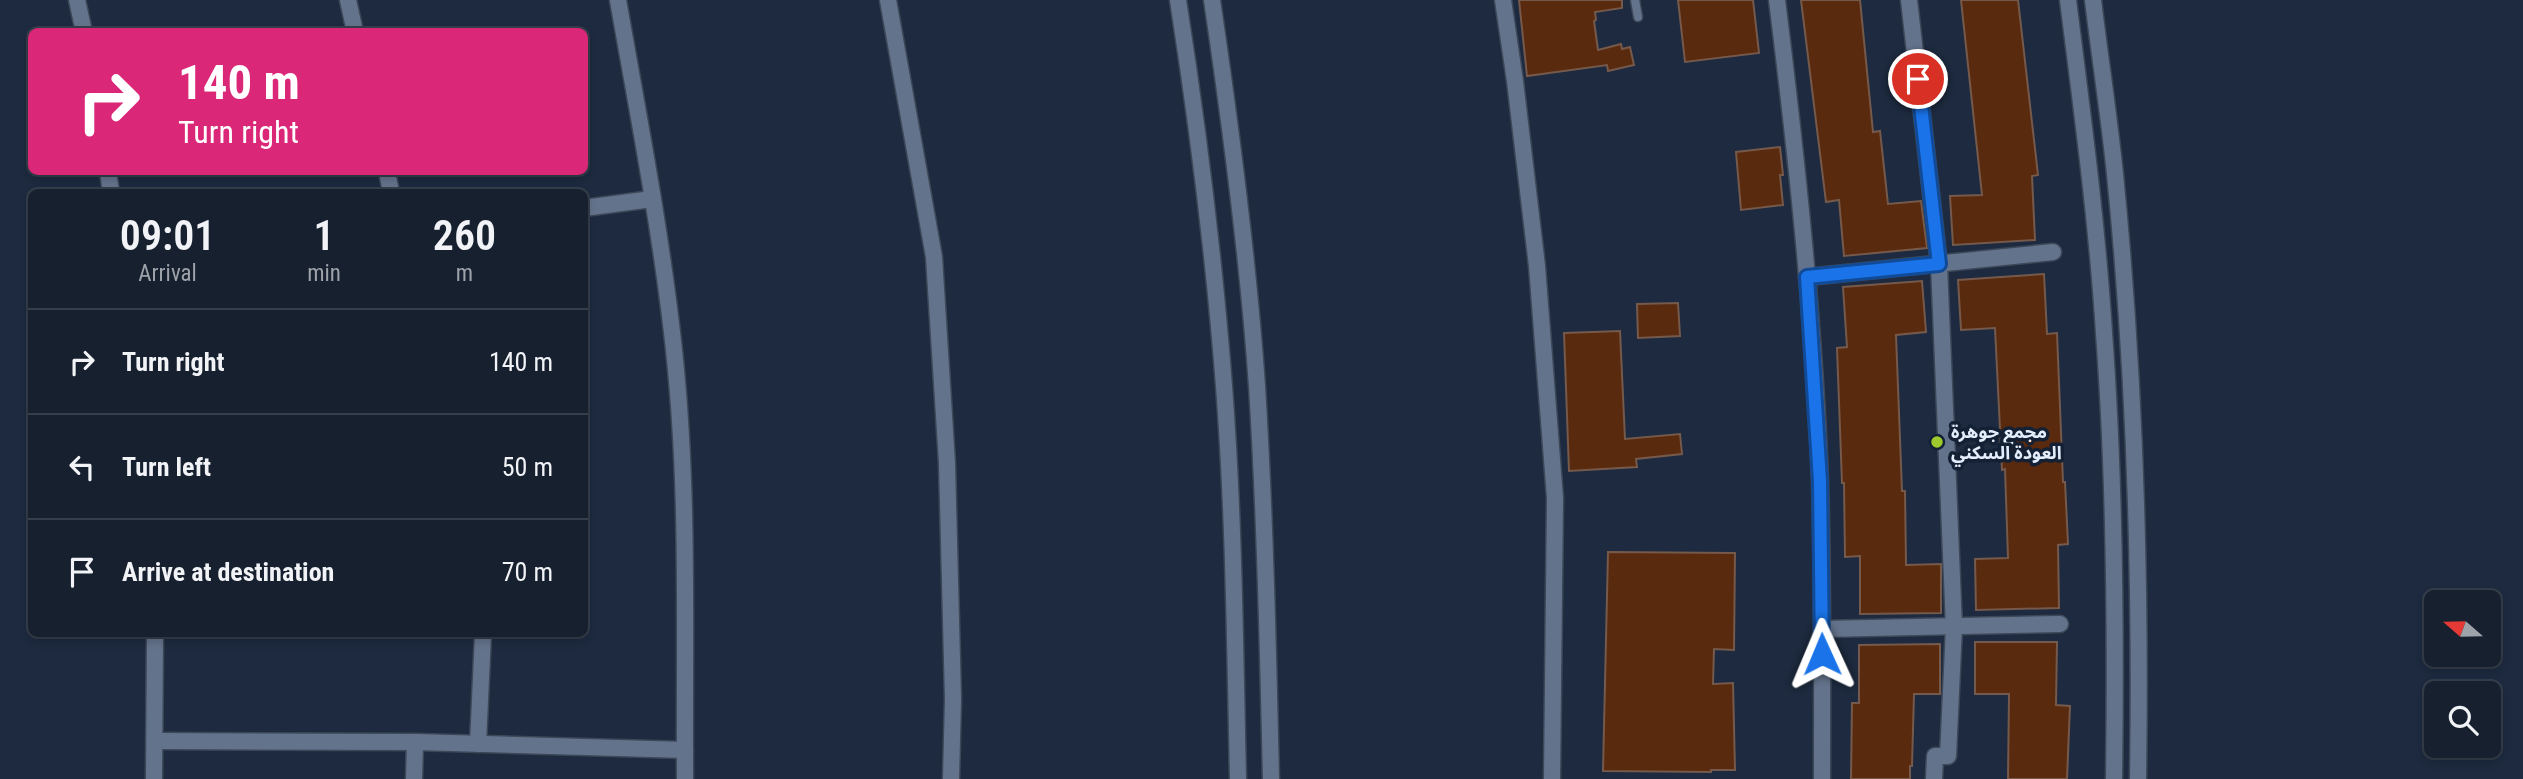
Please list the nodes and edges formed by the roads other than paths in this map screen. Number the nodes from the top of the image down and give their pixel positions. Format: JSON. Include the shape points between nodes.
{"nodes":[{"id":1,"x":76,"y":0,"type":"edge"},
{"id":2,"x":348,"y":0,"type":"edge"},
{"id":3,"x":618,"y":0,"type":"edge"},
{"id":4,"x":888,"y":0,"type":"edge"},
{"id":5,"x":1178,"y":0,"type":"edge"},
{"id":6,"x":1212,"y":0,"type":"edge"},
{"id":7,"x":1503,"y":0,"type":"edge"},
{"id":8,"x":1635,"y":0,"type":"edge"},
{"id":9,"x":1777,"y":0,"type":"edge"},
{"id":10,"x":1909,"y":0,"type":"edge"},
{"id":11,"x":2068,"y":0,"type":"edge"},
{"id":12,"x":2093,"y":0,"type":"edge"},
{"id":13,"x":1638,"y":18,"type":"dead end"},
{"id":14,"x":82,"y":28,"type":"edge"},
{"id":15,"x":354,"y":28,"type":"edge"},
{"id":16,"x":652,"y":200,"type":"junction"},
{"id":17,"x":588,"y":208,"type":"edge"},
{"id":18,"x":2053,"y":252,"type":"dead end"},
{"id":19,"x":1939,"y":264,"type":"junction"},
{"id":20,"x":1807,"y":277,"type":"junction"},
{"id":21,"x":2060,"y":624,"type":"dead end"},
{"id":22,"x":1954,"y":627,"type":"junction"},
{"id":23,"x":1822,"y":629,"type":"junction"},
{"id":24,"x":155,"y":637,"type":"edge"},
{"id":25,"x":483,"y":637,"type":"edge"},
{"id":26,"x":155,"y":741,"type":"junction"},
{"id":27,"x":415,"y":743,"type":"junction"},
{"id":28,"x":478,"y":744,"type":"junction"},
{"id":29,"x":685,"y":750,"type":"junction"},
{"id":30,"x":154,"y":779,"type":"edge"},
{"id":31,"x":414,"y":779,"type":"edge"},
{"id":32,"x":685,"y":779,"type":"edge"},
{"id":33,"x":951,"y":779,"type":"edge"},
{"id":34,"x":1238,"y":779,"type":"edge"},
{"id":35,"x":1271,"y":779,"type":"edge"},
{"id":36,"x":1552,"y":779,"type":"edge"},
{"id":37,"x":1822,"y":779,"type":"edge"},
{"id":38,"x":1934,"y":779,"type":"edge"},
{"id":39,"x":2114,"y":779,"type":"edge"},
{"id":40,"x":2138,"y":779,"type":"edge"}],
"edges":[{"from":1,"to":14,"type":"street"},
{"from":2,"to":15,"type":"street"},
{"from":3,"to":16,"type":"street"},
{"from":4,"to":33,"type":"street","via":[[934,257],[947,477]]},
{"from":5,"to":34,"type":"street","via":[[1200,139],[1224,387]]},
{"from":6,"to":35,"type":"street","via":[[1233,135],[1257,384]]},
{"from":7,"to":36,"type":"street","via":[[1537,266],[1555,498]]},
{"from":8,"to":13,"type":"lane"},
{"from":9,"to":20,"type":"street"},
{"from":10,"to":19,"type":"street"},
{"from":11,"to":39,"type":"street","via":[[2104,333],[2113,521]]},
{"from":12,"to":40,"type":"street","via":[[2128,325],[2138,512]]},
{"from":16,"to":17,"type":"street"},
{"from":16,"to":29,"type":"street","via":[[671,325],[682,460],[687,589]]},
{"from":18,"to":19,"type":"street"},
{"from":19,"to":20,"type":"street"},
{"from":19,"to":22,"type":"street"},
{"from":20,"to":23,"type":"street","via":[[1820,481]]},
{"from":21,"to":22,"type":"street"},
{"from":22,"to":23,"type":"street"},
{"from":22,"to":38,"type":"street","via":[[1948,756],[1935,756]]},
{"from":23,"to":37,"type":"street"},
{"from":24,"to":26,"type":"street"},
{"from":25,"to":28,"type":"street"},
{"from":26,"to":27,"type":"street"},
{"from":26,"to":30,"type":"street"},
{"from":27,"to":28,"type":"street"},
{"from":27,"to":31,"type":"street"},
{"from":28,"to":29,"type":"street"},
{"from":29,"to":32,"type":"street"}]}
